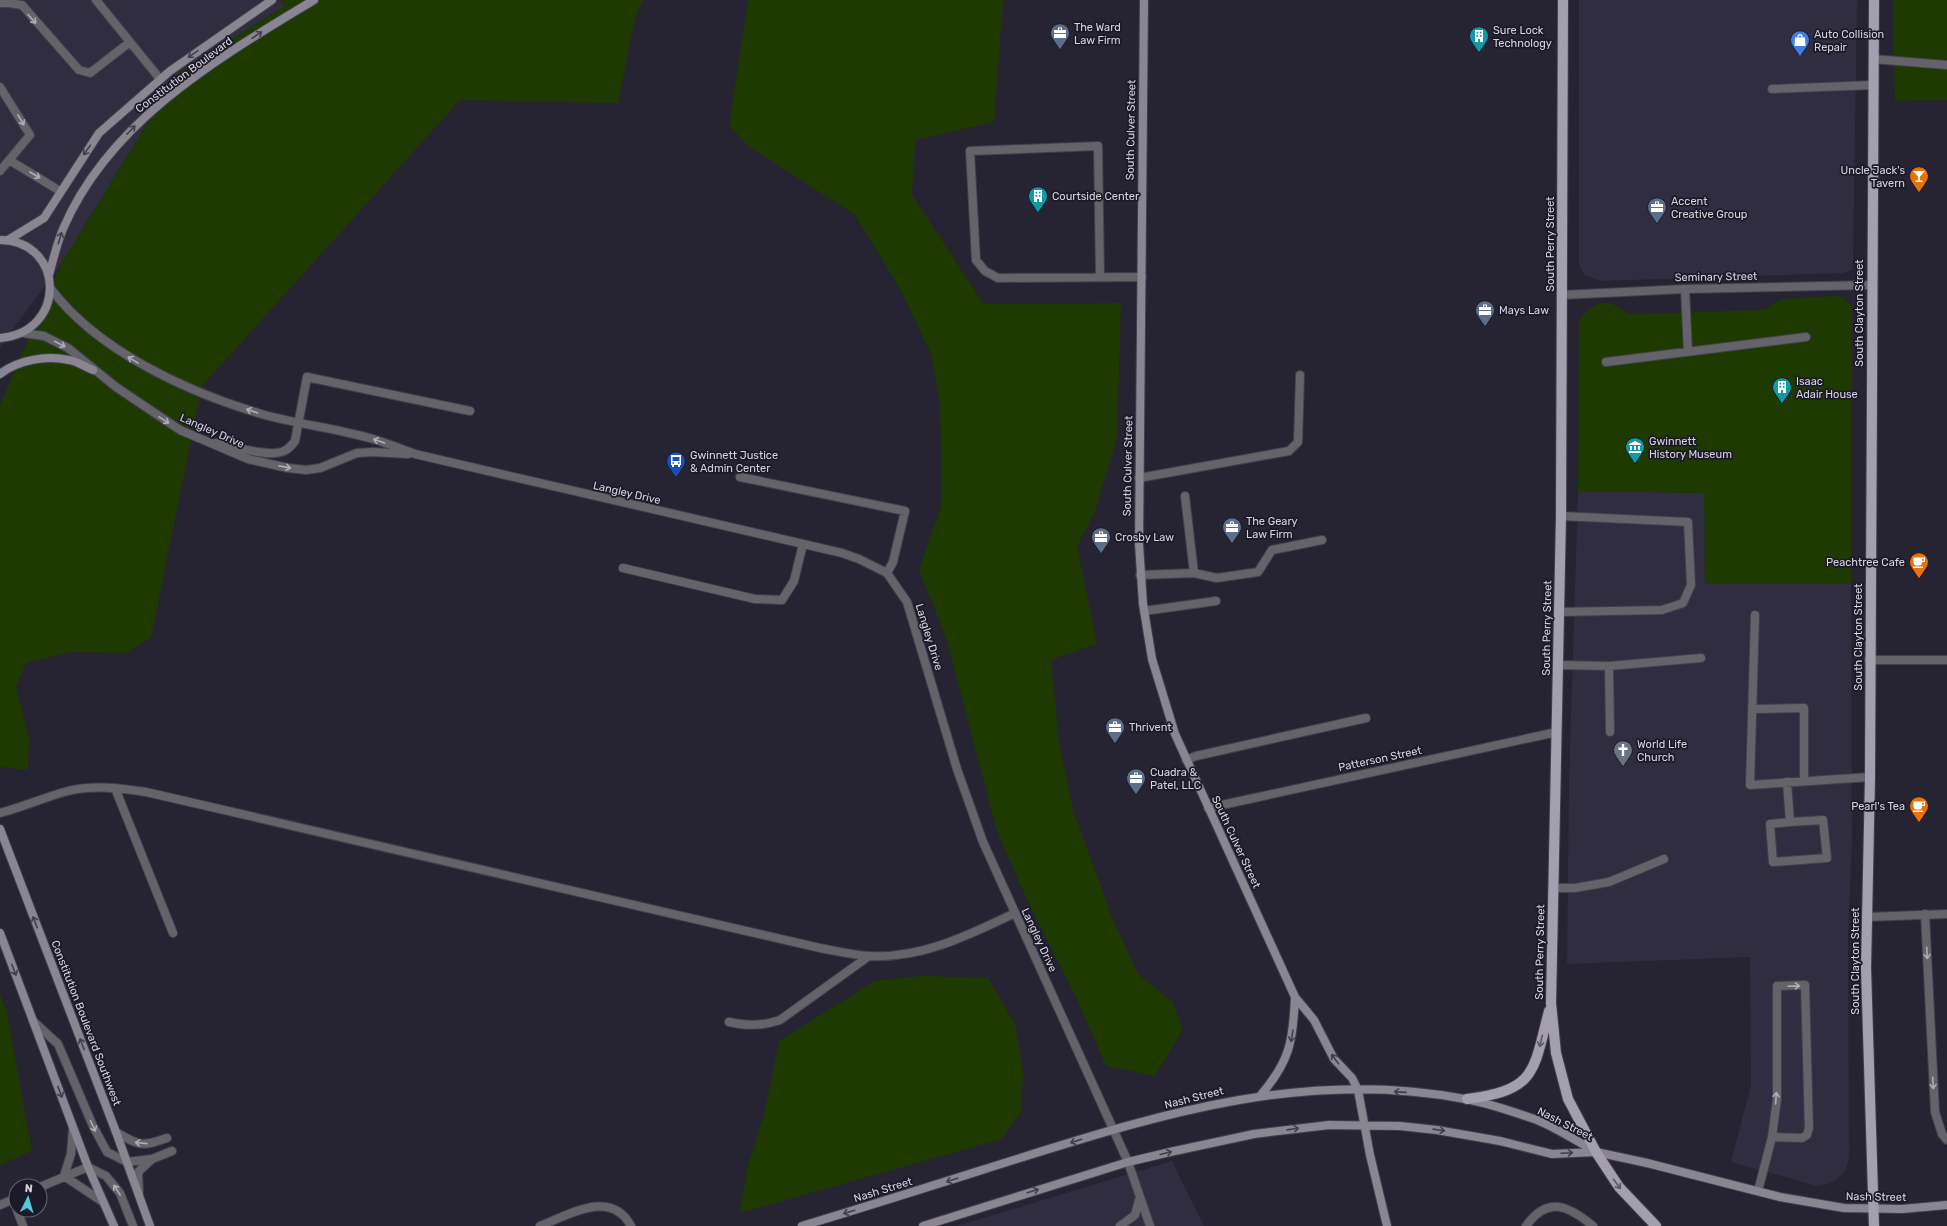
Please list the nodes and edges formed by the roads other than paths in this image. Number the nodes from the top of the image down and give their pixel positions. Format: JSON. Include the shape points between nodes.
{"nodes":[{"id":1,"x":96,"y":0,"type":"edge"},
{"id":2,"x":272,"y":0,"type":"edge"},
{"id":3,"x":314,"y":0,"type":"edge"},
{"id":4,"x":1144,"y":0,"type":"edge"},
{"id":5,"x":1563,"y":0,"type":"edge"},
{"id":6,"x":1874,"y":0,"type":"edge"},
{"id":7,"x":0,"y":3,"type":"edge"},
{"id":8,"x":24,"y":3,"type":"edge"},
{"id":9,"x":130,"y":42,"type":"junction"},
{"id":10,"x":1873,"y":59,"type":"junction"},
{"id":11,"x":1947,"y":65,"type":"edge"},
{"id":12,"x":160,"y":79,"type":"junction"},
{"id":13,"x":1873,"y":85,"type":"junction"},
{"id":14,"x":0,"y":87,"type":"edge"},
{"id":15,"x":1772,"y":89,"type":"dead end"},
{"id":16,"x":9,"y":160,"type":"junction"},
{"id":17,"x":0,"y":171,"type":"edge"},
{"id":18,"x":60,"y":191,"type":"junction"},
{"id":19,"x":4,"y":240,"type":"edge"},
{"id":20,"x":49,"y":275,"type":"junction"},
{"id":21,"x":1100,"y":277,"type":"junction"},
{"id":22,"x":1142,"y":277,"type":"junction"},
{"id":23,"x":1871,"y":285,"type":"junction"},
{"id":24,"x":50,"y":289,"type":"junction"},
{"id":25,"x":1685,"y":289,"type":"junction"},
{"id":26,"x":1562,"y":295,"type":"junction"},
{"id":27,"x":23,"y":333,"type":"junction"},
{"id":28,"x":1806,"y":337,"type":"dead end"},
{"id":29,"x":0,"y":338,"type":"edge"},
{"id":30,"x":1688,"y":352,"type":"junction"},
{"id":31,"x":1606,"y":362,"type":"dead end"},
{"id":32,"x":92,"y":370,"type":"junction"},
{"id":33,"x":0,"y":374,"type":"edge"},
{"id":34,"x":1300,"y":375,"type":"dead end"},
{"id":35,"x":470,"y":411,"type":"dead end"},
{"id":36,"x":298,"y":422,"type":"junction"},
{"id":37,"x":206,"y":441,"type":"junction"},
{"id":38,"x":415,"y":454,"type":"junction"},
{"id":39,"x":740,"y":477,"type":"dead end"},
{"id":40,"x":1139,"y":478,"type":"junction"},
{"id":41,"x":1185,"y":496,"type":"dead end"},
{"id":42,"x":1561,"y":516,"type":"junction"},
{"id":43,"x":1322,"y":540,"type":"dead end"},
{"id":44,"x":803,"y":544,"type":"junction"},
{"id":45,"x":623,"y":568,"type":"dead end"},
{"id":46,"x":888,"y":573,"type":"junction"},
{"id":47,"x":1194,"y":573,"type":"junction"},
{"id":48,"x":1140,"y":574,"type":"junction"},
{"id":49,"x":1216,"y":601,"type":"dead end"},
{"id":50,"x":1144,"y":611,"type":"junction"},
{"id":51,"x":1560,"y":612,"type":"junction"},
{"id":52,"x":1755,"y":615,"type":"dead end"},
{"id":53,"x":1701,"y":658,"type":"dead end"},
{"id":54,"x":1869,"y":660,"type":"junction"},
{"id":55,"x":1947,"y":660,"type":"edge"},
{"id":56,"x":1559,"y":665,"type":"junction"},
{"id":57,"x":1609,"y":666,"type":"junction"},
{"id":58,"x":1753,"y":710,"type":"junction"},
{"id":59,"x":1366,"y":718,"type":"dead end"},
{"id":60,"x":1557,"y":732,"type":"junction"},
{"id":61,"x":1610,"y":732,"type":"dead end"},
{"id":62,"x":1186,"y":760,"type":"junction"},
{"id":63,"x":1870,"y":777,"type":"junction"},
{"id":64,"x":1804,"y":781,"type":"junction"},
{"id":65,"x":1787,"y":782,"type":"junction"},
{"id":66,"x":115,"y":788,"type":"junction"},
{"id":67,"x":1208,"y":808,"type":"junction"},
{"id":68,"x":0,"y":813,"type":"edge"},
{"id":69,"x":1790,"y":822,"type":"junction"},
{"id":70,"x":0,"y":829,"type":"edge"},
{"id":71,"x":1664,"y":859,"type":"dead end"},
{"id":72,"x":1554,"y":888,"type":"junction"},
{"id":73,"x":1015,"y":913,"type":"junction"},
{"id":74,"x":1925,"y":914,"type":"junction"},
{"id":75,"x":1947,"y":914,"type":"edge"},
{"id":76,"x":1866,"y":917,"type":"junction"},
{"id":77,"x":173,"y":933,"type":"dead end"},
{"id":78,"x":0,"y":934,"type":"edge"},
{"id":79,"x":869,"y":956,"type":"junction"},
{"id":80,"x":1294,"y":997,"type":"junction"},
{"id":81,"x":1551,"y":1003,"type":"junction"},
{"id":82,"x":33,"y":1021,"type":"junction"},
{"id":83,"x":729,"y":1022,"type":"dead end"},
{"id":84,"x":1358,"y":1090,"type":"junction"},
{"id":85,"x":1260,"y":1096,"type":"junction"},
{"id":86,"x":1467,"y":1099,"type":"junction"},
{"id":87,"x":1364,"y":1125,"type":"junction"},
{"id":88,"x":73,"y":1128,"type":"junction"},
{"id":89,"x":1113,"y":1129,"type":"junction"},
{"id":90,"x":116,"y":1132,"type":"junction"},
{"id":91,"x":1772,"y":1137,"type":"junction"},
{"id":92,"x":167,"y":1138,"type":"dead end"},
{"id":93,"x":1947,"y":1140,"type":"edge"},
{"id":94,"x":172,"y":1151,"type":"dead end"},
{"id":95,"x":1596,"y":1152,"type":"junction"},
{"id":96,"x":152,"y":1159,"type":"junction"},
{"id":97,"x":127,"y":1162,"type":"junction"},
{"id":98,"x":1128,"y":1162,"type":"junction"},
{"id":99,"x":88,"y":1167,"type":"junction"},
{"id":100,"x":64,"y":1176,"type":"junction"},
{"id":101,"x":48,"y":1183,"type":"edge"},
{"id":102,"x":1758,"y":1191,"type":"junction"},
{"id":103,"x":139,"y":1195,"type":"junction"},
{"id":104,"x":1139,"y":1198,"type":"junction"},
{"id":105,"x":103,"y":1202,"type":"junction"},
{"id":106,"x":1947,"y":1205,"type":"edge"},
{"id":107,"x":1874,"y":1208,"type":"junction"},
{"id":108,"x":114,"y":1226,"type":"edge"},
{"id":109,"x":133,"y":1226,"type":"edge"},
{"id":110,"x":150,"y":1226,"type":"edge"},
{"id":111,"x":540,"y":1226,"type":"edge"},
{"id":112,"x":631,"y":1226,"type":"edge"},
{"id":113,"x":802,"y":1226,"type":"edge"},
{"id":114,"x":923,"y":1226,"type":"edge"},
{"id":115,"x":1120,"y":1226,"type":"edge"},
{"id":116,"x":1150,"y":1226,"type":"edge"},
{"id":117,"x":1387,"y":1226,"type":"edge"},
{"id":118,"x":1526,"y":1226,"type":"edge"},
{"id":119,"x":1593,"y":1226,"type":"edge"},
{"id":120,"x":1656,"y":1226,"type":"edge"},
{"id":121,"x":1874,"y":1226,"type":"edge"}],
"edges":[{"from":1,"to":9,"type":"street"},
{"from":2,"to":12,"type":"street","name":"Constitution Boulevard","one_way":true},
{"from":20,"to":3,"type":"street","name":"Constitution Boulevard","one_way":true,"via":[[63,230],[78,199],[117,144],[176,92],[271,26]]},
{"from":4,"to":22,"type":"street","name":"South Culver Street"},
{"from":5,"to":26,"type":"main road","name":"South Perry Street"},
{"from":6,"to":10,"type":"main road","name":"South Clayton Street"},
{"from":7,"to":8,"type":"street"},
{"from":8,"to":9,"type":"street","one_way":true,"via":[[79,70],[90,73]]},
{"from":9,"to":12,"type":"street"},
{"from":10,"to":11,"type":"street"},
{"from":10,"to":13,"type":"main road","name":"South Clayton Street"},
{"from":12,"to":18,"type":"street","name":"Constitution Boulevard","one_way":true,"via":[[99,133]]},
{"from":13,"to":15,"type":"street"},
{"from":13,"to":23,"type":"main road","name":"South Clayton Street"},
{"from":14,"to":16,"type":"street","one_way":true,"via":[[30,135]]},
{"from":16,"to":17,"type":"street"},
{"from":16,"to":18,"type":"street","one_way":true},
{"from":18,"to":19,"type":"street","name":"Constitution Boulevard","via":[[44,218]]},
{"from":19,"to":20,"type":"street","via":[[19,243],[33,252]]},
{"from":20,"to":24,"type":"street"},
{"from":21,"to":21,"type":"street","via":[[998,278],[985,271],[976,260],[970,151],[1098,146]]},
{"from":21,"to":22,"type":"street"},
{"from":22,"to":40,"type":"street","name":"South Culver Street"},
{"from":23,"to":25,"type":"street","name":"Seminary Street"},
{"from":23,"to":54,"type":"main road","name":"South Clayton Street"},
{"from":24,"to":27,"type":"street","via":[[49,303],[43,315],[34,326]]},
{"from":36,"to":24,"type":"street","name":"Langley Drive","one_way":true,"via":[[258,413],[155,372],[125,355],[76,317]]},
{"from":25,"to":26,"type":"street","name":"Seminary Street"},
{"from":25,"to":30,"type":"street"},
{"from":26,"to":42,"type":"main road","name":"South Perry Street"},
{"from":27,"to":29,"type":"street"},
{"from":27,"to":32,"type":"street","name":"Langley Drive","one_way":true,"via":[[44,336],[68,348]]},
{"from":28,"to":30,"type":"street"},
{"from":30,"to":31,"type":"street"},
{"from":32,"to":33,"type":"street","via":[[70,360],[41,358],[10,366]]},
{"from":32,"to":37,"type":"street","name":"Langley Drive","one_way":true,"via":[[180,430]]},
{"from":34,"to":40,"type":"street","via":[[1298,442],[1289,452]]},
{"from":35,"to":36,"type":"street","via":[[307,377]]},
{"from":36,"to":37,"type":"street","via":[[295,441],[291,447],[277,453]]},
{"from":38,"to":36,"type":"street","name":"Langley Drive","one_way":true,"via":[[373,439]]},
{"from":37,"to":38,"type":"street","name":"Langley Drive","one_way":true,"via":[[248,459],[306,470],[320,468],[357,453]]},
{"from":38,"to":44,"type":"street","name":"Langley Drive"},
{"from":39,"to":46,"type":"street","via":[[905,511]]},
{"from":40,"to":48,"type":"street","name":"South Culver Street"},
{"from":41,"to":47,"type":"street"},
{"from":42,"to":51,"type":"main road","name":"South Perry Street"},
{"from":42,"to":51,"type":"street","via":[[1688,522],[1691,585],[1683,603],[1662,610]]},
{"from":43,"to":47,"type":"street","via":[[1272,550],[1258,572],[1217,578]]},
{"from":44,"to":45,"type":"street","via":[[794,581],[782,600],[755,599]]},
{"from":44,"to":46,"type":"street","name":"Langley Drive","via":[[854,557]]},
{"from":46,"to":73,"type":"street","name":"Langley Drive","via":[[907,602],[967,798],[983,842]]},
{"from":47,"to":48,"type":"street"},
{"from":48,"to":50,"type":"street","name":"South Culver Street"},
{"from":49,"to":50,"type":"street"},
{"from":50,"to":62,"type":"street","name":"South Culver Street","via":[[1152,659],[1175,734]]},
{"from":51,"to":56,"type":"main road","name":"South Perry Street"},
{"from":52,"to":58,"type":"street"},
{"from":53,"to":57,"type":"street"},
{"from":54,"to":55,"type":"street"},
{"from":54,"to":63,"type":"main road","name":"South Clayton Street"},
{"from":56,"to":57,"type":"street"},
{"from":56,"to":60,"type":"main road","name":"South Perry Street"},
{"from":57,"to":61,"type":"street"},
{"from":58,"to":64,"type":"street","via":[[1804,708]]},
{"from":58,"to":65,"type":"street","via":[[1750,785]]},
{"from":59,"to":62,"type":"street"},
{"from":60,"to":67,"type":"street","name":"Patterson Street"},
{"from":60,"to":72,"type":"main road","name":"South Perry Street"},
{"from":62,"to":67,"type":"street","name":"South Culver Street"},
{"from":63,"to":64,"type":"street"},
{"from":63,"to":76,"type":"main road","name":"South Clayton Street"},
{"from":64,"to":65,"type":"street"},
{"from":65,"to":69,"type":"street"},
{"from":66,"to":68,"type":"street","via":[[70,791]]},
{"from":66,"to":77,"type":"street"},
{"from":66,"to":79,"type":"street","via":[[146,792],[820,948]]},
{"from":67,"to":80,"type":"street","name":"South Culver Street"},
{"from":69,"to":69,"type":"street","via":[[1770,824],[1774,862],[1827,858],[1823,820]]},
{"from":90,"to":70,"type":"street","name":"Constitution Boulevard Southwest","one_way":true},
{"from":71,"to":72,"type":"street","via":[[1609,882],[1575,888]]},
{"from":72,"to":81,"type":"main road","name":"South Perry Street"},
{"from":73,"to":79,"type":"street","via":[[938,946],[914,952]]},
{"from":73,"to":89,"type":"street","name":"Langley Drive"},
{"from":74,"to":75,"type":"street"},
{"from":74,"to":76,"type":"street"},
{"from":74,"to":93,"type":"street","one_way":true,"via":[[1935,1112],[1942,1134]]},
{"from":76,"to":107,"type":"main road","name":"South Clayton Street"},
{"from":78,"to":82,"type":"street","one_way":true},
{"from":79,"to":83,"type":"street","via":[[780,1020],[766,1025],[746,1026]]},
{"from":84,"to":80,"type":"street","one_way":true,"via":[[1352,1078],[1334,1059],[1314,1020]]},
{"from":80,"to":85,"type":"street","one_way":true,"via":[[1294,1030],[1291,1044],[1278,1073]]},
{"from":81,"to":86,"type":"main road","one_way":true,"via":[[1538,1054],[1521,1084],[1493,1096]]},
{"from":81,"to":95,"type":"main road","name":"South Perry Street","via":[[1556,1053],[1568,1099]]},
{"from":82,"to":88,"type":"street","one_way":true},
{"from":82,"to":97,"type":"street","one_way":true,"via":[[58,1044],[93,1126],[107,1152]]},
{"from":84,"to":85,"type":"street","name":"Nash Street","via":[[1323,1090]]},
{"from":86,"to":84,"type":"street","name":"Nash Street","one_way":true},
{"from":84,"to":87,"type":"street"},
{"from":85,"to":89,"type":"street","name":"Nash Street","via":[[1192,1109]]},
{"from":86,"to":95,"type":"street","name":"Nash Street","via":[[1538,1121]]},
{"from":87,"to":95,"type":"street","name":"Nash Street","one_way":true,"via":[[1437,1130],[1500,1141],[1552,1154]]},
{"from":98,"to":87,"type":"street","name":"Nash Street","one_way":true,"via":[[1254,1134],[1323,1126]]},
{"from":87,"to":117,"type":"street"},
{"from":88,"to":99,"type":"street"},
{"from":88,"to":100,"type":"street","via":[[71,1154]]},
{"from":89,"to":98,"type":"street","name":"Langley Drive"},
{"from":89,"to":113,"type":"street","name":"Nash Street","one_way":true},
{"from":92,"to":90,"type":"street","one_way":true,"via":[[148,1144],[136,1144]]},
{"from":90,"to":97,"type":"street","name":"Constitution Boulevard Southwest"},
{"from":91,"to":91,"type":"street","one_way":true,"via":[[1777,1099],[1777,986],[1805,985],[1809,1128],[1807,1135],[1802,1138]]},
{"from":91,"to":102,"type":"street"},
{"from":94,"to":96,"type":"street"},
{"from":95,"to":102,"type":"street","name":"Nash Street"},
{"from":95,"to":120,"type":"main road","name":"South Perry Street","one_way":true,"via":[[1619,1187]]},
{"from":96,"to":97,"type":"street"},
{"from":96,"to":103,"type":"street","via":[[138,1172]]},
{"from":97,"to":103,"type":"street","name":"Constitution Boulevard Southwest"},
{"from":98,"to":104,"type":"street","name":"Langley Drive"},
{"from":114,"to":98,"type":"street","name":"Nash Street","one_way":true},
{"from":99,"to":100,"type":"street"},
{"from":99,"to":105,"type":"street"},
{"from":109,"to":99,"type":"street","one_way":true,"via":[[120,1193],[106,1176]]},
{"from":100,"to":101,"type":"street"},
{"from":100,"to":105,"type":"street"},
{"from":102,"to":107,"type":"street","name":"Nash Street","via":[[1844,1208]]},
{"from":103,"to":110,"type":"street","name":"Constitution Boulevard Southwest"},
{"from":104,"to":115,"type":"street","via":[[1135,1215]]},
{"from":104,"to":116,"type":"street","name":"Langley Drive"},
{"from":105,"to":108,"type":"street"},
{"from":106,"to":107,"type":"street","name":"Nash Street","via":[[1902,1209]]},
{"from":107,"to":121,"type":"main road","name":"South Clayton Street"},
{"from":111,"to":112,"type":"street","via":[[603,1205],[623,1214]]},
{"from":118,"to":119,"type":"street","via":[[1542,1210],[1553,1206],[1577,1213]]}]}
